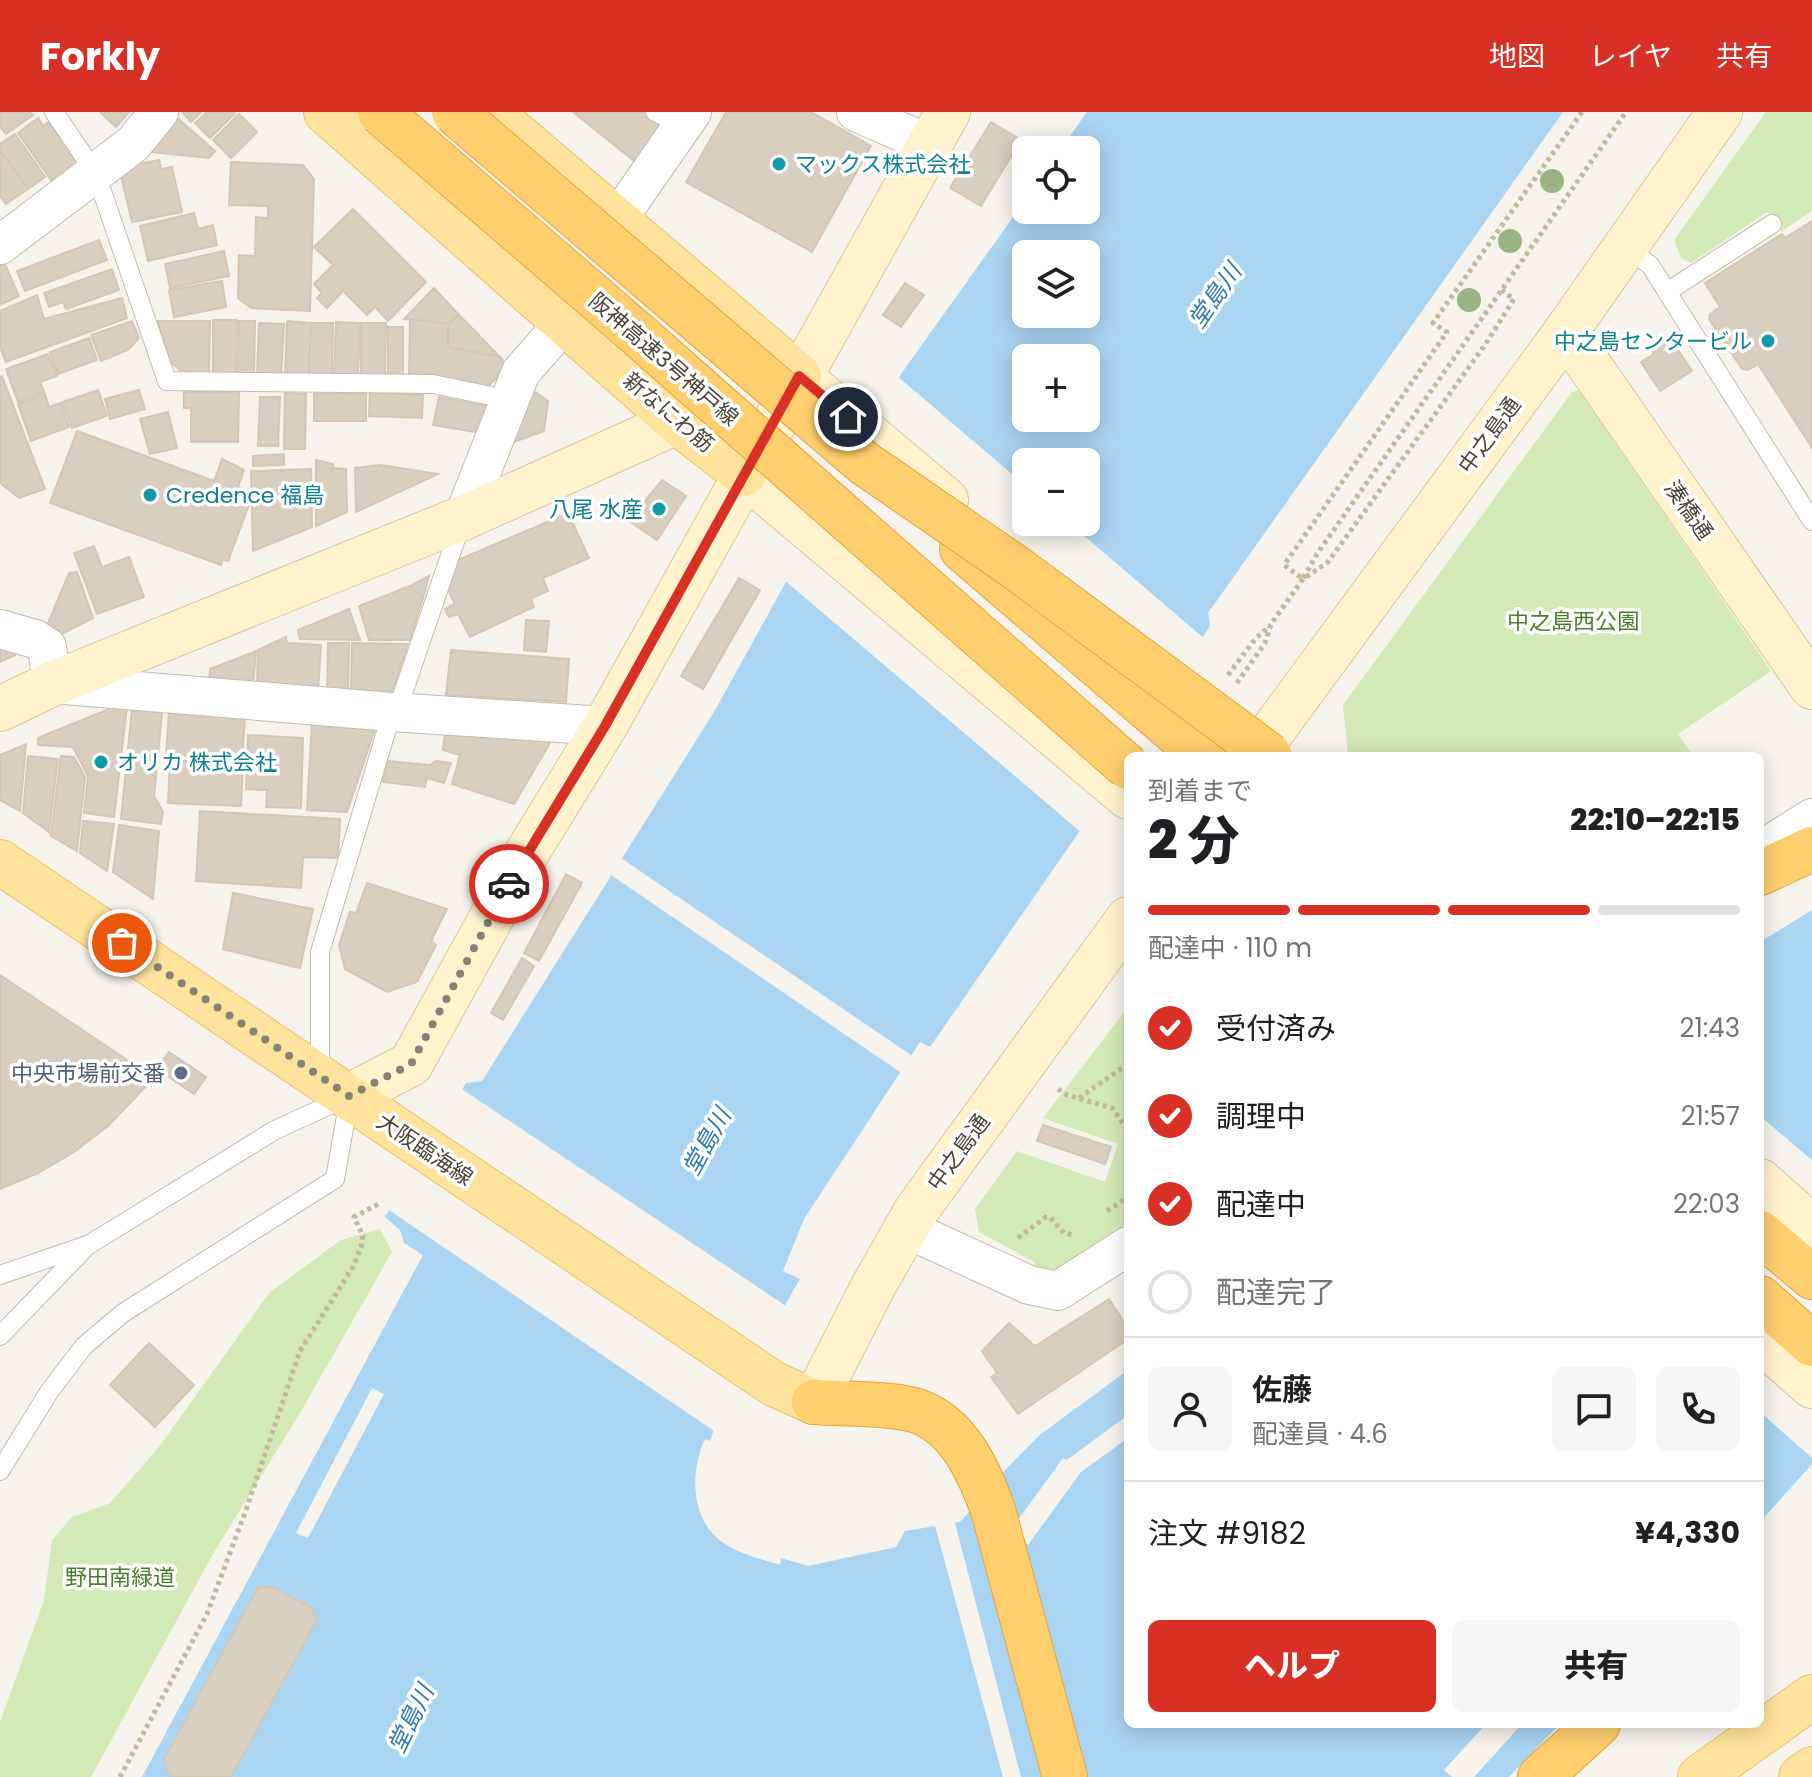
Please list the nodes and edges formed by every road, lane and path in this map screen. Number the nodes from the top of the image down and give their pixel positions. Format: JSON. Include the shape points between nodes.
{"nodes":[{"id":1,"x":54,"y":112,"type":"edge"},
{"id":2,"x":159,"y":112,"type":"edge"},
{"id":3,"x":326,"y":112,"type":"edge"},
{"id":4,"x":380,"y":112,"type":"edge"},
{"id":5,"x":454,"y":112,"type":"edge"},
{"id":6,"x":490,"y":112,"type":"edge"},
{"id":7,"x":856,"y":112,"type":"edge"},
{"id":8,"x":1582,"y":112,"type":"edge"},
{"id":9,"x":1626,"y":112,"type":"edge"},
{"id":10,"x":1720,"y":112,"type":"edge"},
{"id":11,"x":677,"y":116,"type":"edge"},
{"id":12,"x":938,"y":128,"type":"edge"},
{"id":13,"x":96,"y":174,"type":"junction"},
{"id":14,"x":617,"y":220,"type":"junction"},
{"id":15,"x":1772,"y":224,"type":"dead end"},
{"id":16,"x":0,"y":245,"type":"edge"},
{"id":17,"x":1625,"y":247,"type":"junction"},
{"id":18,"x":1500,"y":289,"type":"junction"},
{"id":19,"x":1667,"y":292,"type":"junction"},
{"id":20,"x":566,"y":321,"type":"junction"},
{"id":21,"x":1560,"y":340,"type":"junction"},
{"id":22,"x":799,"y":376,"type":"junction"},
{"id":23,"x":510,"y":400,"type":"junction"},
{"id":24,"x":677,"y":422,"type":"junction"},
{"id":25,"x":864,"y":463,"type":"junction"},
{"id":26,"x":744,"y":474,"type":"junction"},
{"id":27,"x":463,"y":518,"type":"junction"},
{"id":28,"x":1812,"y":521,"type":"edge"},
{"id":29,"x":1303,"y":579,"type":"junction"},
{"id":30,"x":1271,"y":624,"type":"junction"},
{"id":31,"x":0,"y":629,"type":"edge"},
{"id":32,"x":1225,"y":679,"type":"dead end"},
{"id":33,"x":52,"y":684,"type":"junction"},
{"id":34,"x":1234,"y":687,"type":"dead end"},
{"id":35,"x":1812,"y":687,"type":"edge"},
{"id":36,"x":0,"y":709,"type":"edge"},
{"id":37,"x":392,"y":712,"type":"junction"},
{"id":38,"x":605,"y":726,"type":"junction"},
{"id":39,"x":1198,"y":752,"type":"edge"},
{"id":40,"x":1247,"y":752,"type":"edge"},
{"id":41,"x":1255,"y":752,"type":"edge"},
{"id":42,"x":1265,"y":752,"type":"edge"},
{"id":43,"x":1124,"y":763,"type":"edge"},
{"id":44,"x":1124,"y":794,"type":"edge"},
{"id":45,"x":1812,"y":818,"type":"edge"},
{"id":46,"x":1764,"y":848,"type":"edge"},
{"id":47,"x":1812,"y":849,"type":"edge"},
{"id":48,"x":0,"y":862,"type":"edge"},
{"id":49,"x":1764,"y":871,"type":"edge"},
{"id":50,"x":1124,"y":924,"type":"edge"},
{"id":51,"x":1124,"y":1067,"type":"edge"},
{"id":52,"x":334,"y":1086,"type":"junction"},
{"id":53,"x":1058,"y":1089,"type":"dead end"},
{"id":54,"x":1078,"y":1098,"type":"junction"},
{"id":55,"x":1124,"y":1124,"type":"edge"},
{"id":56,"x":1764,"y":1185,"type":"edge"},
{"id":57,"x":1124,"y":1200,"type":"edge"},
{"id":58,"x":380,"y":1203,"type":"dead end"},
{"id":59,"x":1106,"y":1212,"type":"dead end"},
{"id":60,"x":1812,"y":1227,"type":"edge"},
{"id":61,"x":905,"y":1228,"type":"junction"},
{"id":62,"x":1084,"y":1228,"type":"dead end"},
{"id":63,"x":1764,"y":1236,"type":"edge"},
{"id":64,"x":1013,"y":1242,"type":"dead end"},
{"id":65,"x":90,"y":1244,"type":"junction"},
{"id":66,"x":1124,"y":1249,"type":"edge"},
{"id":67,"x":0,"y":1275,"type":"edge"},
{"id":68,"x":1812,"y":1277,"type":"edge"},
{"id":69,"x":1764,"y":1302,"type":"edge"},
{"id":70,"x":0,"y":1336,"type":"edge"},
{"id":71,"x":1764,"y":1344,"type":"edge"},
{"id":72,"x":1812,"y":1344,"type":"edge"},
{"id":73,"x":1812,"y":1386,"type":"edge"},
{"id":74,"x":814,"y":1402,"type":"junction"},
{"id":75,"x":0,"y":1471,"type":"edge"},
{"id":76,"x":1812,"y":1697,"type":"edge"},
{"id":77,"x":1594,"y":1728,"type":"edge"},
{"id":78,"x":1812,"y":1769,"type":"edge"},
{"id":79,"x":120,"y":1777,"type":"edge"},
{"id":80,"x":1065,"y":1777,"type":"edge"},
{"id":81,"x":1540,"y":1777,"type":"edge"},
{"id":82,"x":1700,"y":1777,"type":"edge"},
{"id":83,"x":1801,"y":1777,"type":"edge"}],
"edges":[{"from":1,"to":13,"type":"lane"},
{"from":2,"to":13,"type":"street","via":[[133,144]]},
{"from":3,"to":20,"type":"main road","name":"新なにわ筋"},
{"from":4,"to":43,"type":"highway","name":"阪神高速3号神戸線","bridge":true},
{"from":5,"to":25,"type":"highway","bridge":true},
{"from":6,"to":14,"type":"main road"},
{"from":7,"to":12,"type":"street"},
{"from":8,"to":29,"type":"path","via":[[1433,323],[1447,332],[1284,565]]},
{"from":9,"to":18,"type":"path"},
{"from":10,"to":17,"type":"street","name":"中之島通"},
{"from":11,"to":14,"type":"street"},
{"from":12,"to":22,"type":"street"},
{"from":13,"to":16,"type":"street"},
{"from":13,"to":23,"type":"lane","via":[[167,381],[433,384]]},
{"from":14,"to":22,"type":"main road"},
{"from":15,"to":19,"type":"lane"},
{"from":17,"to":19,"type":"lane","via":[[1650,265]]},
{"from":17,"to":21,"type":"street","name":"中之島通"},
{"from":18,"to":29,"type":"path"},
{"from":18,"to":29,"type":"path","via":[[1514,299],[1485,345],[1328,562]]},
{"from":19,"to":28,"type":"lane"},
{"from":20,"to":23,"type":"street","via":[[521,372]]},
{"from":20,"to":24,"type":"main road","name":"新なにわ筋"},
{"from":21,"to":35,"type":"street","name":"湊橋通","via":[[1587,362]]},
{"from":21,"to":41,"type":"street","name":"中之島通"},
{"from":22,"to":26,"type":"street"},
{"from":22,"to":40,"type":"street","bridge":true},
{"from":23,"to":27,"type":"street"},
{"from":24,"to":26,"type":"main road","name":"新なにわ筋"},
{"from":24,"to":27,"type":"street"},
{"from":25,"to":39,"type":"highway","bridge":true},
{"from":25,"to":42,"type":"highway","bridge":true,"via":[[1015,567]]},
{"from":26,"to":38,"type":"street"},
{"from":26,"to":44,"type":"street","name":"新なにわ筋"},
{"from":27,"to":33,"type":"street"},
{"from":27,"to":37,"type":"lane"},
{"from":29,"to":30,"type":"path"},
{"from":30,"to":32,"type":"path"},
{"from":30,"to":34,"type":"path","via":[[1265,643]]},
{"from":31,"to":33,"type":"street","via":[[47,647]]},
{"from":33,"to":36,"type":"street"},
{"from":33,"to":37,"type":"street"},
{"from":37,"to":38,"type":"street"},
{"from":37,"to":52,"type":"lane","via":[[320,952]]},
{"from":38,"to":52,"type":"street","via":[[528,851],[411,1064]]},
{"from":45,"to":46,"type":"street"},
{"from":47,"to":49,"type":"highway"},
{"from":48,"to":52,"type":"main road","name":"大阪臨海線"},
{"from":50,"to":61,"type":"street","name":"中之島通"},
{"from":51,"to":54,"type":"path"},
{"from":52,"to":65,"type":"lane","via":[[275,1130]]},
{"from":52,"to":74,"type":"main road","name":"大阪臨海線","via":[[774,1384]]},
{"from":52,"to":75,"type":"lane","via":[[335,1179],[123,1313],[84,1346]]},
{"from":53,"to":54,"type":"path"},
{"from":54,"to":55,"type":"path","via":[[1112,1108]]},
{"from":56,"to":60,"type":"street"},
{"from":57,"to":59,"type":"path"},
{"from":58,"to":79,"type":"path","via":[[354,1217],[363,1236],[353,1267],[300,1351],[207,1614]]},
{"from":61,"to":66,"type":"street","via":[[1029,1285],[1058,1291]]},
{"from":61,"to":74,"type":"street","name":"中之島通"},
{"from":62,"to":64,"type":"path","via":[[1073,1235],[1064,1233],[1046,1217]]},
{"from":63,"to":68,"type":"highway"},
{"from":65,"to":67,"type":"lane"},
{"from":65,"to":70,"type":"lane"},
{"from":69,"to":72,"type":"highway"},
{"from":71,"to":73,"type":"street"},
{"from":74,"to":80,"type":"highway","via":[[913,1410],[933,1418],[965,1450],[993,1510]]},
{"from":76,"to":82,"type":"main road"},
{"from":77,"to":81,"type":"highway"},
{"from":78,"to":83,"type":"main road"}]}
